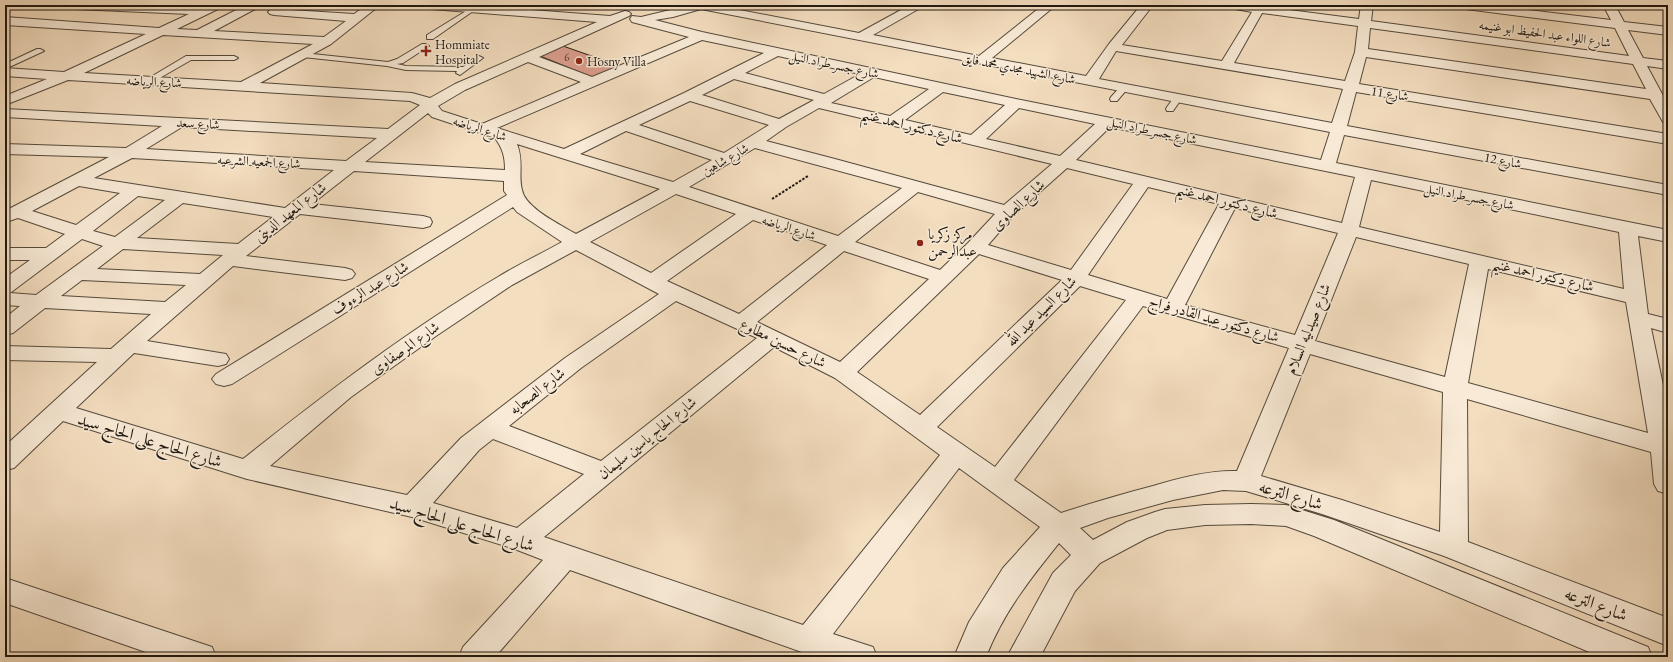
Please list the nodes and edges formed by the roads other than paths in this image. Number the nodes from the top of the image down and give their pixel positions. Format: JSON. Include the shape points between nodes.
{"nodes":[{"id":1,"x":52,"y":5,"type":"edge"},
{"id":2,"x":218,"y":5,"type":"edge"},
{"id":3,"x":255,"y":5,"type":"edge"},
{"id":4,"x":288,"y":5,"type":"edge"},
{"id":5,"x":374,"y":5,"type":"edge"},
{"id":6,"x":419,"y":5,"type":"edge"},
{"id":7,"x":680,"y":5,"type":"edge"},
{"id":8,"x":702,"y":5,"type":"edge"},
{"id":9,"x":918,"y":5,"type":"edge"},
{"id":10,"x":1050,"y":5,"type":"edge"},
{"id":11,"x":1147,"y":5,"type":"edge"},
{"id":12,"x":1228,"y":5,"type":"edge"},
{"id":13,"x":1366,"y":5,"type":"edge"},
{"id":14,"x":1458,"y":5,"type":"edge"},
{"id":15,"x":1609,"y":5,"type":"edge"},
{"id":16,"x":475,"y":7,"type":"edge"},
{"id":17,"x":1487,"y":7,"type":"edge"},
{"id":18,"x":507,"y":8,"type":"edge"},
{"id":19,"x":586,"y":9,"type":"edge"},
{"id":20,"x":1259,"y":9,"type":"junction"},
{"id":21,"x":205,"y":11,"type":"junction"},
{"id":22,"x":625,"y":17,"type":"junction"},
{"id":23,"x":356,"y":18,"type":"junction"},
{"id":24,"x":7,"y":22,"type":"edge"},
{"id":25,"x":1364,"y":23,"type":"junction"},
{"id":26,"x":254,"y":24,"type":"dead end"},
{"id":27,"x":1619,"y":25,"type":"junction"},
{"id":28,"x":162,"y":31,"type":"junction"},
{"id":29,"x":1668,"y":31,"type":"edge"},
{"id":30,"x":1490,"y":32,"type":"junction"},
{"id":31,"x":198,"y":34,"type":"junction"},
{"id":32,"x":701,"y":36,"type":"junction"},
{"id":33,"x":234,"y":37,"type":"junction"},
{"id":34,"x":430,"y":37,"type":"dead end"},
{"id":35,"x":861,"y":37,"type":"junction"},
{"id":36,"x":327,"y":41,"type":"junction"},
{"id":37,"x":425,"y":46,"type":"dead end"},
{"id":38,"x":1113,"y":47,"type":"junction"},
{"id":39,"x":40,"y":51,"type":"dead end"},
{"id":40,"x":776,"y":52,"type":"junction"},
{"id":41,"x":1361,"y":52,"type":"junction"},
{"id":42,"x":303,"y":55,"type":"junction"},
{"id":43,"x":528,"y":57,"type":"junction"},
{"id":44,"x":234,"y":58,"type":"dead end"},
{"id":45,"x":480,"y":58,"type":"dead end"},
{"id":46,"x":982,"y":60,"type":"junction"},
{"id":47,"x":1639,"y":61,"type":"junction"},
{"id":48,"x":388,"y":64,"type":"junction"},
{"id":49,"x":1668,"y":65,"type":"edge"},
{"id":50,"x":5,"y":66,"type":"edge"},
{"id":51,"x":1226,"y":66,"type":"junction"},
{"id":52,"x":5,"y":72,"type":"edge"},
{"id":53,"x":873,"y":72,"type":"junction"},
{"id":54,"x":732,"y":74,"type":"junction"},
{"id":55,"x":68,"y":75,"type":"junction"},
{"id":56,"x":148,"y":80,"type":"junction"},
{"id":57,"x":1090,"y":81,"type":"junction"},
{"id":58,"x":592,"y":82,"type":"junction"},
{"id":59,"x":244,"y":86,"type":"junction"},
{"id":60,"x":941,"y":87,"type":"junction"},
{"id":61,"x":1352,"y":87,"type":"junction"},
{"id":62,"x":1124,"y":88,"type":"junction"},
{"id":63,"x":1655,"y":95,"type":"junction"},
{"id":64,"x":689,"y":96,"type":"junction"},
{"id":65,"x":1178,"y":98,"type":"junction"},
{"id":66,"x":1114,"y":99,"type":"dead end"},
{"id":67,"x":5,"y":101,"type":"edge"},
{"id":68,"x":824,"y":101,"type":"junction"},
{"id":69,"x":1016,"y":103,"type":"junction"},
{"id":70,"x":429,"y":105,"type":"junction"},
{"id":71,"x":1170,"y":109,"type":"dead end"},
{"id":72,"x":5,"y":113,"type":"edge"},
{"id":73,"x":1668,"y":119,"type":"edge"},
{"id":74,"x":1107,"y":121,"type":"junction"},
{"id":75,"x":180,"y":122,"type":"junction"},
{"id":76,"x":893,"y":122,"type":"junction"},
{"id":77,"x":781,"y":124,"type":"junction"},
{"id":78,"x":625,"y":126,"type":"junction"},
{"id":79,"x":1338,"y":129,"type":"junction"},
{"id":80,"x":492,"y":132,"type":"junction"},
{"id":81,"x":391,"y":134,"type":"junction"},
{"id":82,"x":1668,"y":139,"type":"edge"},
{"id":83,"x":974,"y":141,"type":"junction"},
{"id":84,"x":754,"y":143,"type":"junction"},
{"id":85,"x":5,"y":149,"type":"edge"},
{"id":86,"x":130,"y":153,"type":"junction"},
{"id":87,"x":566,"y":154,"type":"junction"},
{"id":88,"x":726,"y":159,"type":"junction"},
{"id":89,"x":1065,"y":161,"type":"junction"},
{"id":90,"x":349,"y":166,"type":"junction"},
{"id":91,"x":1327,"y":167,"type":"junction"},
{"id":92,"x":1364,"y":175,"type":"junction"},
{"id":93,"x":78,"y":181,"type":"junction"},
{"id":94,"x":1144,"y":181,"type":"junction"},
{"id":95,"x":915,"y":186,"type":"junction"},
{"id":96,"x":514,"y":187,"type":"junction"},
{"id":97,"x":675,"y":188,"type":"junction"},
{"id":98,"x":135,"y":190,"type":"junction"},
{"id":99,"x":1668,"y":190,"type":"edge"},
{"id":100,"x":180,"y":197,"type":"junction"},
{"id":101,"x":1229,"y":202,"type":"junction"},
{"id":102,"x":14,"y":210,"type":"edge"},
{"id":103,"x":292,"y":211,"type":"junction"},
{"id":104,"x":1007,"y":212,"type":"junction"},
{"id":105,"x":749,"y":214,"type":"junction"},
{"id":106,"x":423,"y":222,"type":"dead end"},
{"id":107,"x":1628,"y":228,"type":"junction"},
{"id":108,"x":1349,"y":230,"type":"junction"},
{"id":109,"x":79,"y":232,"type":"junction"},
{"id":110,"x":1668,"y":236,"type":"edge"},
{"id":111,"x":575,"y":242,"type":"junction"},
{"id":112,"x":118,"y":243,"type":"junction"},
{"id":113,"x":841,"y":243,"type":"junction"},
{"id":114,"x":975,"y":248,"type":"junction"},
{"id":115,"x":5,"y":254,"type":"edge"},
{"id":116,"x":49,"y":254,"type":"junction"},
{"id":117,"x":235,"y":255,"type":"junction"},
{"id":118,"x":1480,"y":260,"type":"junction"},
{"id":119,"x":76,"y":274,"type":"junction"},
{"id":120,"x":345,"y":274,"type":"dead end"},
{"id":121,"x":942,"y":277,"type":"junction"},
{"id":122,"x":1075,"y":279,"type":"junction"},
{"id":123,"x":204,"y":280,"type":"junction"},
{"id":124,"x":664,"y":287,"type":"junction"},
{"id":125,"x":5,"y":288,"type":"edge"},
{"id":126,"x":1138,"y":298,"type":"junction"},
{"id":127,"x":5,"y":299,"type":"edge"},
{"id":128,"x":41,"y":301,"type":"junction"},
{"id":129,"x":1173,"y":308,"type":"junction"},
{"id":130,"x":1637,"y":308,"type":"junction"},
{"id":131,"x":170,"y":309,"type":"junction"},
{"id":132,"x":742,"y":323,"type":"junction"},
{"id":133,"x":1668,"y":326,"type":"edge"},
{"id":134,"x":5,"y":328,"type":"edge"},
{"id":135,"x":772,"y":337,"type":"junction"},
{"id":136,"x":1302,"y":344,"type":"junction"},
{"id":137,"x":122,"y":350,"type":"junction"},
{"id":138,"x":5,"y":353,"type":"edge"},
{"id":139,"x":843,"y":373,"type":"junction"},
{"id":140,"x":1455,"y":387,"type":"junction"},
{"id":141,"x":58,"y":411,"type":"junction"},
{"id":142,"x":490,"y":428,"type":"junction"},
{"id":143,"x":921,"y":428,"type":"junction"},
{"id":144,"x":1666,"y":447,"type":"edge"},
{"id":145,"x":956,"y":453,"type":"junction"},
{"id":146,"x":5,"y":461,"type":"edge"},
{"id":147,"x":247,"y":470,"type":"junction"},
{"id":148,"x":604,"y":472,"type":"junction"},
{"id":149,"x":1246,"y":481,"type":"junction"},
{"id":150,"x":998,"y":482,"type":"junction"},
{"id":151,"x":1668,"y":484,"type":"edge"},
{"id":152,"x":414,"y":507,"type":"junction"},
{"id":153,"x":1058,"y":525,"type":"junction"},
{"id":154,"x":521,"y":540,"type":"junction"},
{"id":155,"x":1454,"y":548,"type":"junction"},
{"id":156,"x":1090,"y":555,"type":"junction"},
{"id":157,"x":564,"y":556,"type":"junction"},
{"id":158,"x":5,"y":590,"type":"edge"},
{"id":159,"x":1668,"y":632,"type":"edge"},
{"id":160,"x":809,"y":641,"type":"junction"},
{"id":161,"x":200,"y":657,"type":"edge"},
{"id":162,"x":475,"y":657,"type":"edge"},
{"id":163,"x":861,"y":657,"type":"edge"},
{"id":164,"x":970,"y":657,"type":"edge"},
{"id":165,"x":1023,"y":657,"type":"edge"},
{"id":166,"x":1636,"y":657,"type":"edge"}],
"edges":[{"from":1,"to":21,"type":"street"},
{"from":1,"to":24,"type":"street"},
{"from":2,"to":21,"type":"street"},
{"from":3,"to":31,"type":"street"},
{"from":4,"to":23,"type":"street","via":[[270,14]]},
{"from":5,"to":23,"type":"street"},
{"from":6,"to":16,"type":"street"},
{"from":7,"to":22,"type":"street"},
{"from":8,"to":22,"type":"street","via":[[673,14]]},
{"from":8,"to":35,"type":"street","name":"شارع الشهيد مجدي محمد فايق"},
{"from":9,"to":35,"type":"street"},
{"from":10,"to":46,"type":"street"},
{"from":11,"to":38,"type":"street"},
{"from":12,"to":20,"type":"street","name":"شارع اللواء عبد الحفيظ ابو غنيمه"},
{"from":13,"to":25,"type":"street"},
{"from":14,"to":17,"type":"street"},
{"from":15,"to":27,"type":"street"},
{"from":16,"to":18,"type":"street"},
{"from":16,"to":34,"type":"lane"},
{"from":17,"to":27,"type":"street"},
{"from":17,"to":30,"type":"street"},
{"from":18,"to":19,"type":"street"},
{"from":18,"to":22,"type":"street"},
{"from":19,"to":22,"type":"street"},
{"from":20,"to":25,"type":"street","name":"شارع اللواء عبد الحفيظ ابو غنيمه"},
{"from":20,"to":51,"type":"street"},
{"from":21,"to":28,"type":"street"},
{"from":22,"to":32,"type":"street","name":"شارع جسر طراد النيل"},
{"from":22,"to":43,"type":"street","name":"شارع المعهد الدينى"},
{"from":23,"to":36,"type":"street"},
{"from":24,"to":28,"type":"street"},
{"from":25,"to":30,"type":"street","name":"شارع اللواء عبد الحفيظ ابو غنيمه"},
{"from":25,"to":41,"type":"street"},
{"from":26,"to":33,"type":"street"},
{"from":27,"to":29,"type":"street"},
{"from":27,"to":47,"type":"street"},
{"from":28,"to":31,"type":"street"},
{"from":28,"to":55,"type":"street"},
{"from":30,"to":47,"type":"street","name":"شارع اللواء عبد الحفيظ ابو غنيمه"},
{"from":31,"to":33,"type":"street"},
{"from":32,"to":40,"type":"street","name":"شارع جسر طراد النيل"},
{"from":32,"to":58,"type":"street"},
{"from":33,"to":36,"type":"street"},
{"from":35,"to":46,"type":"street","name":"شارع الشهيد مجدي محمد فايق"},
{"from":36,"to":42,"type":"street"},
{"from":37,"to":48,"type":"lane","via":[[400,61]]},
{"from":38,"to":51,"type":"street","name":"شارع 11"},
{"from":38,"to":57,"type":"street"},
{"from":39,"to":50,"type":"lane"},
{"from":40,"to":53,"type":"street","name":"شارع جسر طراد النيل"},
{"from":40,"to":54,"type":"street"},
{"from":41,"to":61,"type":"street"},
{"from":41,"to":63,"type":"street"},
{"from":42,"to":48,"type":"lane"},
{"from":42,"to":59,"type":"street"},
{"from":43,"to":58,"type":"street"},
{"from":43,"to":70,"type":"street","name":"شارع المعهد الدينى"},
{"from":44,"to":56,"type":"lane","via":[[189,58]]},
{"from":45,"to":48,"type":"lane","via":[[463,71],[406,68]]},
{"from":46,"to":57,"type":"street","name":"شارع الشهيد مجدي محمد فايق"},
{"from":47,"to":49,"type":"street","name":"شارع اللواء عبد الحفيظ ابو غنيمه"},
{"from":47,"to":63,"type":"street"},
{"from":51,"to":61,"type":"street","name":"شارع 11"},
{"from":52,"to":55,"type":"street","name":"شارع الرياضه"},
{"from":53,"to":60,"type":"street","name":"شارع جسر طراد النيل"},
{"from":53,"to":68,"type":"street","name":"شارع شاهين"},
{"from":54,"to":64,"type":"street"},
{"from":54,"to":68,"type":"street","name":"شارع دكتور احمد غنيم"},
{"from":55,"to":56,"type":"street","name":"شارع الرياضه"},
{"from":55,"to":67,"type":"street"},
{"from":56,"to":59,"type":"street","name":"شارع الرياضه"},
{"from":57,"to":62,"type":"street","name":"شارع الشهيد مجدي محمد فايق"},
{"from":58,"to":80,"type":"street"},
{"from":59,"to":70,"type":"street","name":"شارع الرياضه","via":[[412,97],[421,99]]},
{"from":60,"to":69,"type":"street","name":"شارع جسر طراد النيل"},
{"from":60,"to":76,"type":"street"},
{"from":61,"to":79,"type":"street"},
{"from":61,"to":82,"type":"street","name":"شارع 11"},
{"from":62,"to":65,"type":"street","name":"شارع الشهيد مجدي محمد فايق"},
{"from":62,"to":66,"type":"lane"},
{"from":63,"to":73,"type":"street"},
{"from":64,"to":77,"type":"street"},
{"from":64,"to":78,"type":"street"},
{"from":65,"to":71,"type":"lane"},
{"from":65,"to":79,"type":"street","name":"شارع الشهيد مجدي محمد فايق"},
{"from":68,"to":76,"type":"street","name":"شارع دكتور احمد غنيم"},
{"from":68,"to":77,"type":"street","name":"شارع شاهين"},
{"from":69,"to":74,"type":"street","name":"شارع جسر طراد النيل"},
{"from":69,"to":83,"type":"street"},
{"from":70,"to":80,"type":"street","name":"شارع الرياضه","via":[[437,114]]},
{"from":70,"to":81,"type":"street","name":"شارع المعهد الدينى"},
{"from":72,"to":75,"type":"street","name":"شارع سعد"},
{"from":74,"to":89,"type":"street","name":"شارع الصاوى"},
{"from":74,"to":91,"type":"street","name":"شارع جسر طراد النيل"},
{"from":75,"to":81,"type":"street","name":"شارع سعد"},
{"from":75,"to":86,"type":"street"},
{"from":76,"to":83,"type":"street","name":"شارع دكتور احمد غنيم"},
{"from":77,"to":84,"type":"street","name":"شارع شاهين"},
{"from":78,"to":87,"type":"street"},
{"from":78,"to":88,"type":"street"},
{"from":79,"to":91,"type":"street"},
{"from":79,"to":99,"type":"street","name":"شارع 12"},
{"from":80,"to":87,"type":"street","name":"شارع الرياضه"},
{"from":80,"to":96,"type":"street","via":[[509,145],[513,156]]},
{"from":81,"to":90,"type":"street","name":"شارع المعهد الدينى"},
{"from":83,"to":89,"type":"street","name":"شارع دكتور احمد غنيم"},
{"from":84,"to":88,"type":"street","name":"شارع شاهين"},
{"from":84,"to":95,"type":"street"},
{"from":85,"to":86,"type":"street","name":"شارع الجمعيه الشرعيه"},
{"from":86,"to":90,"type":"street","name":"شارع الجمعيه الشرعيه"},
{"from":86,"to":93,"type":"street"},
{"from":87,"to":97,"type":"street","name":"شارع الرياضه"},
{"from":88,"to":97,"type":"street","name":"شارع شاهين"},
{"from":89,"to":94,"type":"street","name":"شارع دكتور احمد غنيم"},
{"from":89,"to":104,"type":"street","name":"شارع الصاوى"},
{"from":90,"to":96,"type":"street","name":"شارع الجمعيه الشرعيه"},
{"from":90,"to":103,"type":"street","name":"شارع المعهد الدينى"},
{"from":91,"to":92,"type":"street","name":"شارع جسر طراد النيل"},
{"from":92,"to":107,"type":"street","name":"شارع جسر طراد النيل"},
{"from":92,"to":108,"type":"street","name":"شارع صيدليه السلام"},
{"from":93,"to":98,"type":"street"},
{"from":93,"to":102,"type":"street"},
{"from":94,"to":101,"type":"street","name":"شارع دكتور احمد غنيم"},
{"from":94,"to":122,"type":"street","name":"شارع السيد عبد الله"},
{"from":95,"to":104,"type":"street"},
{"from":95,"to":113,"type":"street"},
{"from":96,"to":111,"type":"street","name":"شارع حسين مطاوع","via":[[523,208]]},
{"from":96,"to":137,"type":"street","name":"شارع عبد الرءوف","via":[[221,369]]},
{"from":97,"to":105,"type":"street","name":"شارع الرياضه"},
{"from":97,"to":111,"type":"street","name":"شارع شاهين"},
{"from":98,"to":100,"type":"street"},
{"from":98,"to":109,"type":"street"},
{"from":100,"to":103,"type":"street"},
{"from":100,"to":112,"type":"street"},
{"from":101,"to":108,"type":"street","name":"شارع دكتور احمد غنيم"},
{"from":101,"to":129,"type":"street"},
{"from":102,"to":109,"type":"street"},
{"from":103,"to":106,"type":"street"},
{"from":103,"to":117,"type":"street","name":"شارع المعهد الدينى"},
{"from":104,"to":114,"type":"street","name":"شارع الصاوى"},
{"from":105,"to":113,"type":"street","name":"شارع الرياضه"},
{"from":105,"to":124,"type":"street","name":"شارع الصحابه"},
{"from":107,"to":110,"type":"street","name":"شارع جسر طراد النيل"},
{"from":107,"to":130,"type":"street"},
{"from":108,"to":118,"type":"street","name":"شارع دكتور احمد غنيم"},
{"from":108,"to":136,"type":"street","name":"شارع صيدليه السلام"},
{"from":109,"to":112,"type":"street"},
{"from":109,"to":116,"type":"street"},
{"from":111,"to":124,"type":"street","name":"شارع حسين مطاوع"},
{"from":111,"to":147,"type":"street","name":"شارع المرصفاوى","via":[[505,281],[428,331],[343,392]]},
{"from":112,"to":117,"type":"street"},
{"from":112,"to":119,"type":"street"},
{"from":113,"to":121,"type":"street","name":"شارع الرياضه"},
{"from":113,"to":132,"type":"street"},
{"from":114,"to":121,"type":"street","name":"شارع الصاوى"},
{"from":114,"to":122,"type":"street","name":"شارع دكتور عبد القادر فراج"},
{"from":115,"to":116,"type":"street"},
{"from":116,"to":125,"type":"street"},
{"from":117,"to":120,"type":"street"},
{"from":117,"to":123,"type":"street","name":"شارع المعهد الدينى"},
{"from":118,"to":130,"type":"street","name":"شارع دكتور احمد غنيم"},
{"from":118,"to":140,"type":"street"},
{"from":119,"to":123,"type":"street"},
{"from":119,"to":128,"type":"street"},
{"from":121,"to":139,"type":"street","name":"شارع الصاوى"},
{"from":122,"to":126,"type":"street","name":"شارع دكتور عبد القادر فراج"},
{"from":122,"to":143,"type":"street","name":"شارع السيد عبد الله"},
{"from":123,"to":131,"type":"street","name":"شارع المعهد الدينى"},
{"from":124,"to":132,"type":"street","name":"شارع حسين مطاوع"},
{"from":124,"to":142,"type":"street","name":"شارع الصحابه"},
{"from":126,"to":129,"type":"street","name":"شارع دكتور عبد القادر فراج"},
{"from":126,"to":150,"type":"street"},
{"from":127,"to":128,"type":"street"},
{"from":128,"to":131,"type":"street"},
{"from":128,"to":134,"type":"street"},
{"from":129,"to":136,"type":"street","name":"شارع دكتور عبد القادر فراج"},
{"from":130,"to":133,"type":"street","name":"شارع دكتور احمد غنيم"},
{"from":130,"to":144,"type":"street"},
{"from":131,"to":137,"type":"street","name":"شارع المعهد الدينى"},
{"from":132,"to":135,"type":"street","name":"شارع حسين مطاوع"},
{"from":135,"to":139,"type":"street","name":"شارع حسين مطاوع"},
{"from":135,"to":148,"type":"street","name":"شارع الحاج ياسين سليمان"},
{"from":136,"to":140,"type":"street","name":"شارع دكتور عبد القادر فراج"},
{"from":136,"to":149,"type":"street","name":"شارع صيدليه السلام"},
{"from":137,"to":138,"type":"street"},
{"from":137,"to":141,"type":"street","name":"شارع المعهد الدينى"},
{"from":139,"to":143,"type":"street","name":"شارع حسين مطاوع"},
{"from":140,"to":144,"type":"street","name":"شارع دكتور عبد القادر فراج"},
{"from":140,"to":155,"type":"street"},
{"from":141,"to":146,"type":"street","name":"شارع المعهد الدينى"},
{"from":141,"to":147,"type":"street","name":"شارع الحاج على الحاج سيد"},
{"from":142,"to":148,"type":"street"},
{"from":142,"to":152,"type":"street","name":"شارع الصحابه","via":[[470,444]]},
{"from":143,"to":145,"type":"street","name":"شارع حسين مطاوع"},
{"from":144,"to":151,"type":"street"},
{"from":145,"to":150,"type":"street","name":"شارع حسين مطاوع"},
{"from":145,"to":160,"type":"street"},
{"from":147,"to":152,"type":"street","name":"شارع الحاج على الحاج سيد"},
{"from":148,"to":154,"type":"street","name":"شارع الحاج ياسين سليمان"},
{"from":149,"to":153,"type":"street","name":"شارع الترعه","via":[[1223,480],[1173,490]]},
{"from":149,"to":155,"type":"street","name":"شارع الترعه"},
{"from":150,"to":153,"type":"street","name":"شارع حسين مطاوع"},
{"from":152,"to":154,"type":"street","name":"شارع الحاج على الحاج سيد"},
{"from":153,"to":156,"type":"street","name":"شارع حسين مطاوع"},
{"from":153,"to":164,"type":"street","via":[[1014,577],[980,632]]},
{"from":154,"to":157,"type":"street","name":"شارع الحاج على الحاج سيد"},
{"from":155,"to":159,"type":"street","name":"شارع الترعه"},
{"from":156,"to":165,"type":"street","name":"شارع الترعه","via":[[1064,582]]},
{"from":156,"to":166,"type":"street","name":"شارع الترعه","via":[[1137,530],[1165,520],[1205,515],[1286,516],[1324,528]]},
{"from":157,"to":160,"type":"street","name":"شارع الحاج على الحاج سيد"},
{"from":157,"to":162,"type":"street"},
{"from":158,"to":161,"type":"street"},
{"from":160,"to":163,"type":"street","name":"شارع الحاج على الحاج سيد"}]}
